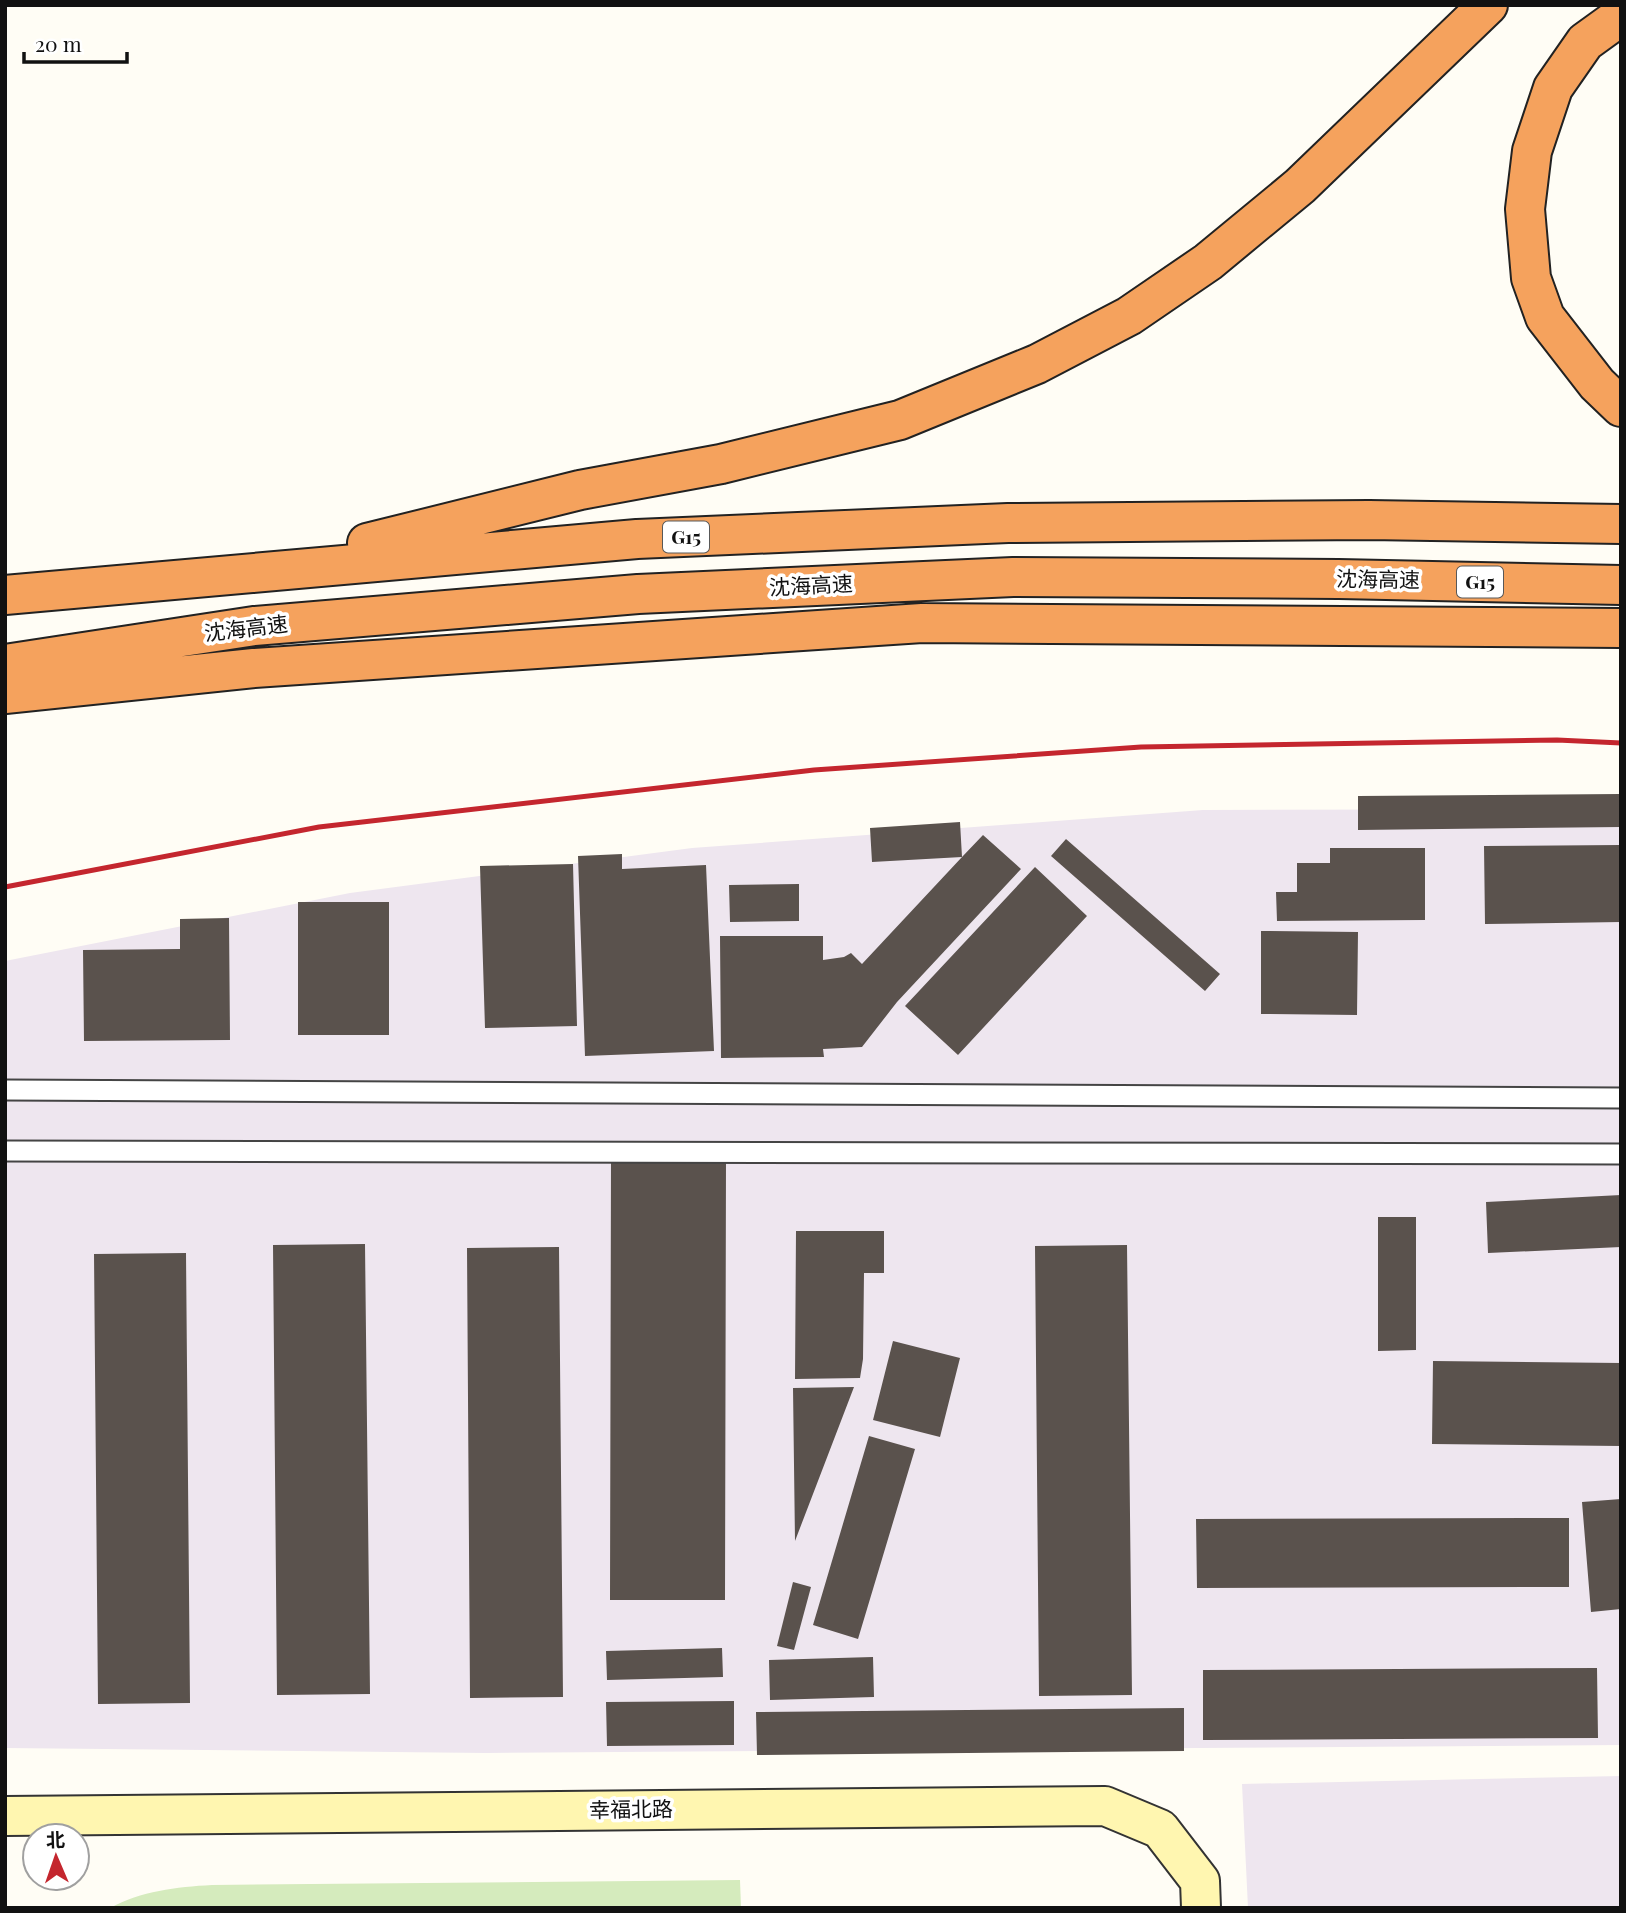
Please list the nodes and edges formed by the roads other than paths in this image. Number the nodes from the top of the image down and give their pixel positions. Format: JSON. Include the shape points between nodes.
{"nodes":[{"id":1,"x":1488,"y":5,"type":"edge"},
{"id":2,"x":1621,"y":16,"type":"edge"},
{"id":3,"x":1621,"y":407,"type":"edge"},
{"id":4,"x":1621,"y":524,"type":"edge"},
{"id":5,"x":250,"y":572,"type":"junction"},
{"id":6,"x":1621,"y":585,"type":"edge"},
{"id":7,"x":5,"y":595,"type":"edge"},
{"id":8,"x":1621,"y":628,"type":"edge"},
{"id":9,"x":5,"y":664,"type":"edge"},
{"id":10,"x":5,"y":694,"type":"edge"},
{"id":11,"x":5,"y":1090,"type":"edge"},
{"id":12,"x":1621,"y":1098,"type":"edge"},
{"id":13,"x":5,"y":1151,"type":"edge"},
{"id":14,"x":1621,"y":1154,"type":"edge"},
{"id":15,"x":5,"y":1816,"type":"edge"},
{"id":16,"x":1202,"y":1908,"type":"edge"}],
"edges":[{"from":1,"to":5,"type":"highway","via":[[1300,186],[1208,262],[1129,316],[1037,364],[900,420],[721,464],[580,490]]},
{"from":2,"to":3,"type":"highway","via":[[1585,42],[1553,88],[1532,151],[1525,209],[1531,278],[1545,317]]},
{"from":4,"to":5,"type":"highway","number":"G15","via":[[1369,520],[1008,523],[637,539]]},
{"from":5,"to":7,"type":"highway","number":"G15"},
{"from":6,"to":9,"type":"highway","name":"沈海高速","number":"G15","via":[[1013,577],[638,594],[254,626]]},
{"from":8,"to":10,"type":"highway","via":[[922,623],[254,668]]},
{"from":11,"to":12,"type":"lane"},
{"from":13,"to":14,"type":"lane"},
{"from":15,"to":16,"type":"main road","name":"幸福北路","via":[[1105,1806],[1160,1829],[1200,1881]]}]}
